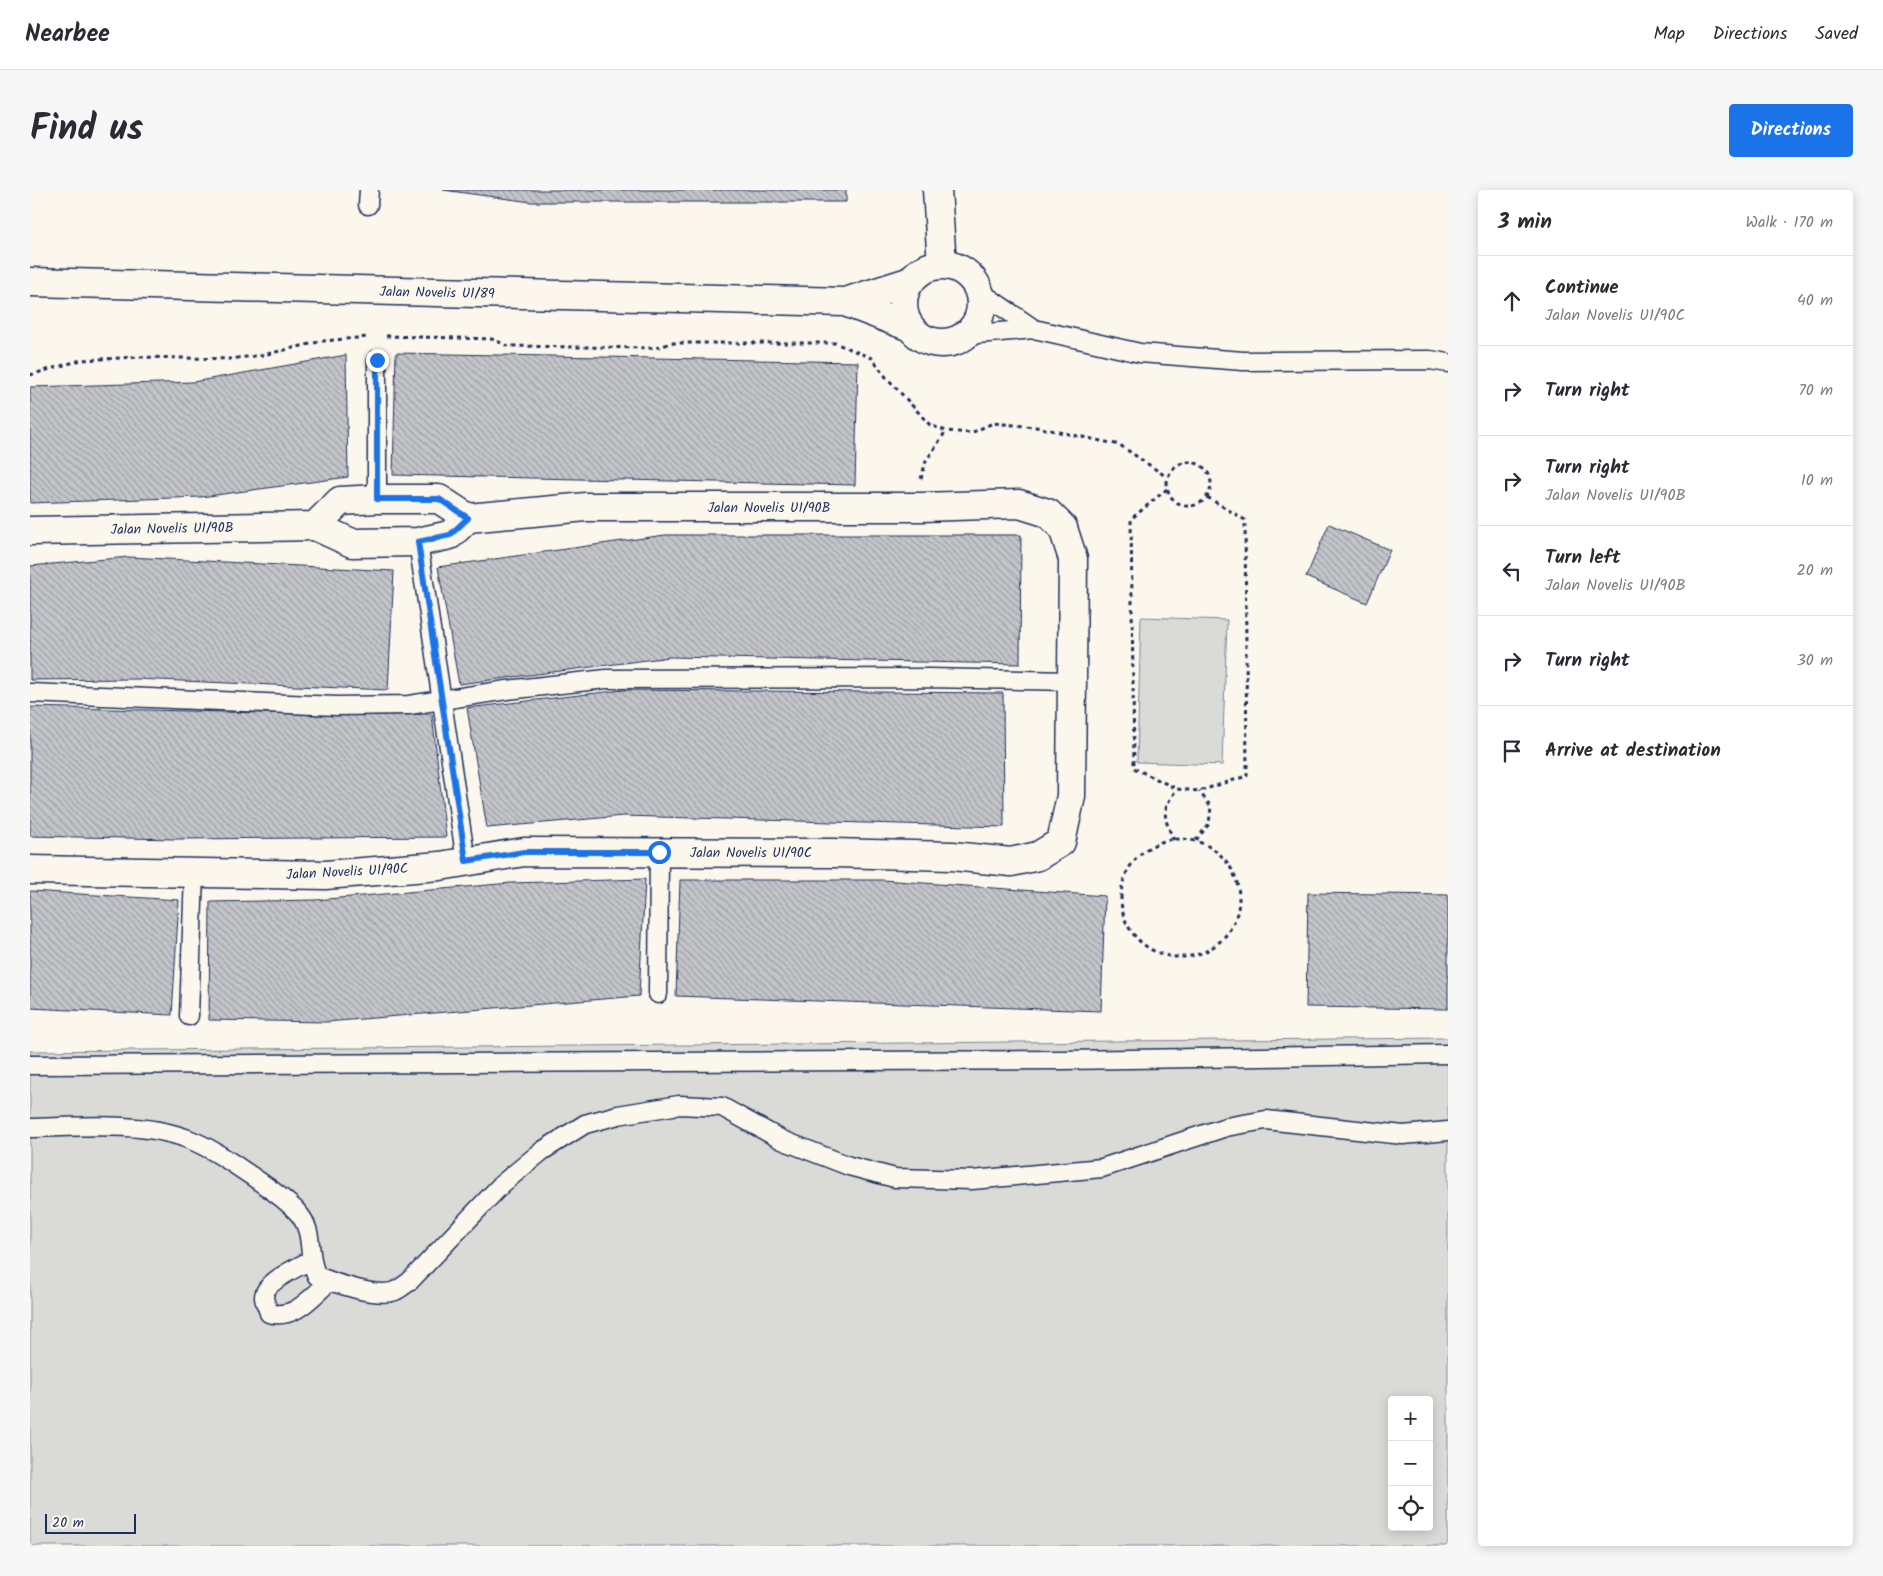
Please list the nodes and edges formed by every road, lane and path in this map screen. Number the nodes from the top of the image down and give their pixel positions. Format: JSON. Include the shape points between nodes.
{"nodes":[{"id":1,"x":937,"y":190,"type":"edge"},
{"id":2,"x":942,"y":265,"type":"junction"},
{"id":3,"x":911,"y":281,"type":"junction"},
{"id":4,"x":30,"y":282,"type":"edge"},
{"id":5,"x":979,"y":291,"type":"junction"},
{"id":6,"x":845,"y":302,"type":"junction"},
{"id":7,"x":910,"y":327,"type":"junction"},
{"id":8,"x":1034,"y":329,"type":"junction"},
{"id":9,"x":966,"y":335,"type":"junction"},
{"id":10,"x":377,"y":360,"type":"dead end"},
{"id":11,"x":1448,"y":363,"type":"edge"},
{"id":12,"x":30,"y":374,"type":"edge"},
{"id":13,"x":946,"y":431,"type":"junction"},
{"id":14,"x":1167,"y":476,"type":"junction"},
{"id":15,"x":1167,"y":489,"type":"junction"},
{"id":16,"x":1207,"y":497,"type":"junction"},
{"id":17,"x":377,"y":499,"type":"junction"},
{"id":18,"x":921,"y":508,"type":"junction"},
{"id":19,"x":468,"y":518,"type":"junction"},
{"id":20,"x":315,"y":526,"type":"junction"},
{"id":21,"x":1063,"y":528,"type":"joint"},
{"id":22,"x":30,"y":531,"type":"edge"},
{"id":23,"x":418,"y":542,"type":"junction"},
{"id":24,"x":1072,"y":681,"type":"junction"},
{"id":25,"x":30,"y":693,"type":"edge"},
{"id":26,"x":442,"y":699,"type":"junction"},
{"id":27,"x":1177,"y":789,"type":"junction"},
{"id":28,"x":1199,"y":791,"type":"junction"},
{"id":29,"x":1174,"y":840,"type":"junction"},
{"id":30,"x":1196,"y":840,"type":"junction"},
{"id":31,"x":659,"y":852,"type":"junction"},
{"id":32,"x":466,"y":861,"type":"junction"},
{"id":33,"x":30,"y":870,"type":"edge"},
{"id":34,"x":194,"y":873,"type":"junction"},
{"id":35,"x":658,"y":994,"type":"dead end"},
{"id":36,"x":189,"y":1016,"type":"dead end"},
{"id":37,"x":1448,"y":1054,"type":"edge"},
{"id":38,"x":30,"y":1066,"type":"edge"},
{"id":39,"x":30,"y":1128,"type":"edge"},
{"id":40,"x":1448,"y":1131,"type":"edge"},
{"id":41,"x":311,"y":1260,"type":"junction"},
{"id":42,"x":330,"y":1281,"type":"junction"}],
"edges":[{"from":1,"to":2,"type":"street"},
{"from":2,"to":3,"type":"street","via":[[930,267]]},
{"from":2,"to":5,"type":"street","via":[[965,272]]},
{"from":3,"to":6,"type":"street","name":"Jalan Novelis U1/89"},
{"from":3,"to":7,"type":"street","via":[[903,303]]},
{"from":4,"to":6,"type":"street","name":"Jalan Novelis U1/89"},
{"from":5,"to":8,"type":"lane"},
{"from":5,"to":9,"type":"street","via":[[980,315],[975,327]]},
{"from":6,"to":7,"type":"street","name":"Jalan Novelis U1/89"},
{"from":7,"to":9,"type":"street","via":[[930,342],[943,344],[955,342]]},
{"from":8,"to":9,"type":"lane"},
{"from":8,"to":11,"type":"lane","via":[[1140,353],[1243,361],[1430,360]]},
{"from":10,"to":17,"type":"lane"},
{"from":12,"to":13,"type":"path","via":[[82,360],[140,357],[230,359],[323,341],[376,336],[492,339],[508,346],[655,348],[672,343],[835,343],[872,358],[930,425]]},
{"from":13,"to":14,"type":"path","via":[[971,433],[993,423],[1036,427],[1120,445]]},
{"from":13,"to":18,"type":"path","via":[[926,461],[921,481]]},
{"from":14,"to":15,"type":"path"},
{"from":14,"to":16,"type":"path","via":[[1175,466],[1187,462],[1199,464],[1210,479]]},
{"from":15,"to":16,"type":"path","via":[[1173,500],[1184,506],[1197,505]]},
{"from":15,"to":27,"type":"path","via":[[1131,519],[1134,768]]},
{"from":16,"to":28,"type":"path","via":[[1245,520],[1247,776]]},
{"from":17,"to":19,"type":"street","via":[[439,499]]},
{"from":17,"to":20,"type":"street","via":[[340,501]]},
{"from":18,"to":19,"type":"street","name":"Jalan Novelis U1/90B","via":[[586,507]]},
{"from":18,"to":21,"type":"street","name":"Jalan Novelis U1/90B","via":[[1019,504],[1048,513]]},
{"from":19,"to":23,"type":"street","name":"Jalan Novelis U1/90B","via":[[450,535]]},
{"from":20,"to":22,"type":"street","name":"Jalan Novelis U1/90B"},
{"from":20,"to":23,"type":"street","name":"Jalan Novelis U1/90B","via":[[352,543]]},
{"from":21,"to":24,"type":"street","name":"Jalan Novelis U1/90C","via":[[1073,559]]},
{"from":23,"to":26,"type":"lane"},
{"from":24,"to":26,"type":"lane","via":[[606,679]]},
{"from":24,"to":31,"type":"street","name":"Jalan Novelis U1/90C","via":[[1071,796],[1060,842],[1038,856],[1010,862],[952,856]]},
{"from":25,"to":26,"type":"lane","via":[[337,706],[409,704]]},
{"from":26,"to":32,"type":"lane"},
{"from":27,"to":28,"type":"path"},
{"from":27,"to":29,"type":"path","via":[[1164,810]]},
{"from":28,"to":30,"type":"path","via":[[1211,807],[1208,824]]},
{"from":29,"to":30,"type":"path"},
{"from":29,"to":30,"type":"path","via":[[1165,840],[1138,856],[1122,883],[1122,914],[1138,941],[1165,956],[1196,956],[1223,941],[1239,914],[1239,882],[1223,855]]},
{"from":31,"to":32,"type":"street","name":"Jalan Novelis U1/90C","via":[[524,852]]},
{"from":31,"to":35,"type":"lane"},
{"from":32,"to":34,"type":"street","name":"Jalan Novelis U1/90C","via":[[325,875]]},
{"from":33,"to":34,"type":"street","name":"Jalan Novelis U1/90C"},
{"from":34,"to":36,"type":"lane"},
{"from":37,"to":38,"type":"lane","via":[[1064,1060]]},
{"from":39,"to":41,"type":"lane","via":[[155,1130],[196,1142],[266,1186],[301,1216],[311,1235]]},
{"from":40,"to":42,"type":"lane","via":[[1402,1135],[1266,1120],[1226,1127],[1102,1168],[972,1180],[895,1178],[849,1166],[782,1140],[722,1107],[679,1105],[585,1124],[542,1151],[502,1184],[409,1282],[394,1291],[352,1288]]},
{"from":41,"to":42,"type":"lane","via":[[317,1276]]},
{"from":41,"to":42,"type":"lane","via":[[276,1280],[266,1291],[264,1297],[269,1313],[280,1316],[294,1313]]}]}
